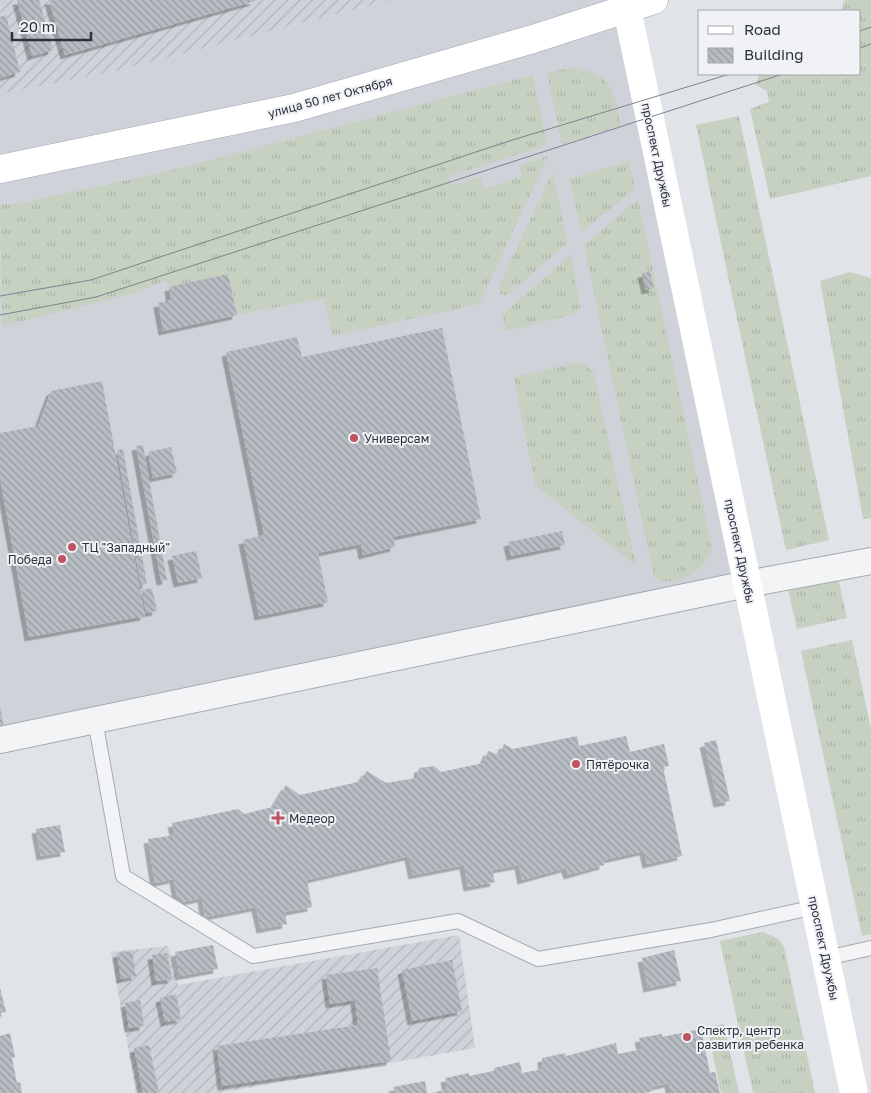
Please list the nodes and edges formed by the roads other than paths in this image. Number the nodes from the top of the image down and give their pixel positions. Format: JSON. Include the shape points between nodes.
{"nodes":[{"id":1,"x":654,"y":0,"type":"edge"},
{"id":2,"x":627,"y":10,"type":"junction"},
{"id":3,"x":0,"y":169,"type":"edge"},
{"id":4,"x":871,"y":561,"type":"edge"},
{"id":5,"x":747,"y":584,"type":"junction"},
{"id":6,"x":95,"y":720,"type":"junction"},
{"id":7,"x":0,"y":740,"type":"edge"},
{"id":8,"x":815,"y":907,"type":"junction"},
{"id":9,"x":871,"y":948,"type":"edge"},
{"id":10,"x":826,"y":958,"type":"junction"},
{"id":11,"x":854,"y":1093,"type":"edge"}],
"edges":[{"from":1,"to":2,"type":"main road","name":"улица 50 лет Октября"},
{"from":2,"to":3,"type":"main road","name":"улица 50 лет Октября","via":[[294,108]]},
{"from":2,"to":5,"type":"main road","name":"проспект Дружбы"},
{"from":4,"to":5,"type":"street"},
{"from":5,"to":6,"type":"street"},
{"from":5,"to":8,"type":"main road","name":"проспект Дружбы"},
{"from":6,"to":7,"type":"street"},
{"from":6,"to":8,"type":"lane","via":[[123,876],[253,956],[458,921],[538,959],[711,930]]},
{"from":8,"to":10,"type":"main road","name":"проспект Дружбы"},
{"from":9,"to":10,"type":"lane"},
{"from":10,"to":11,"type":"main road","name":"проспект Дружбы"}]}
